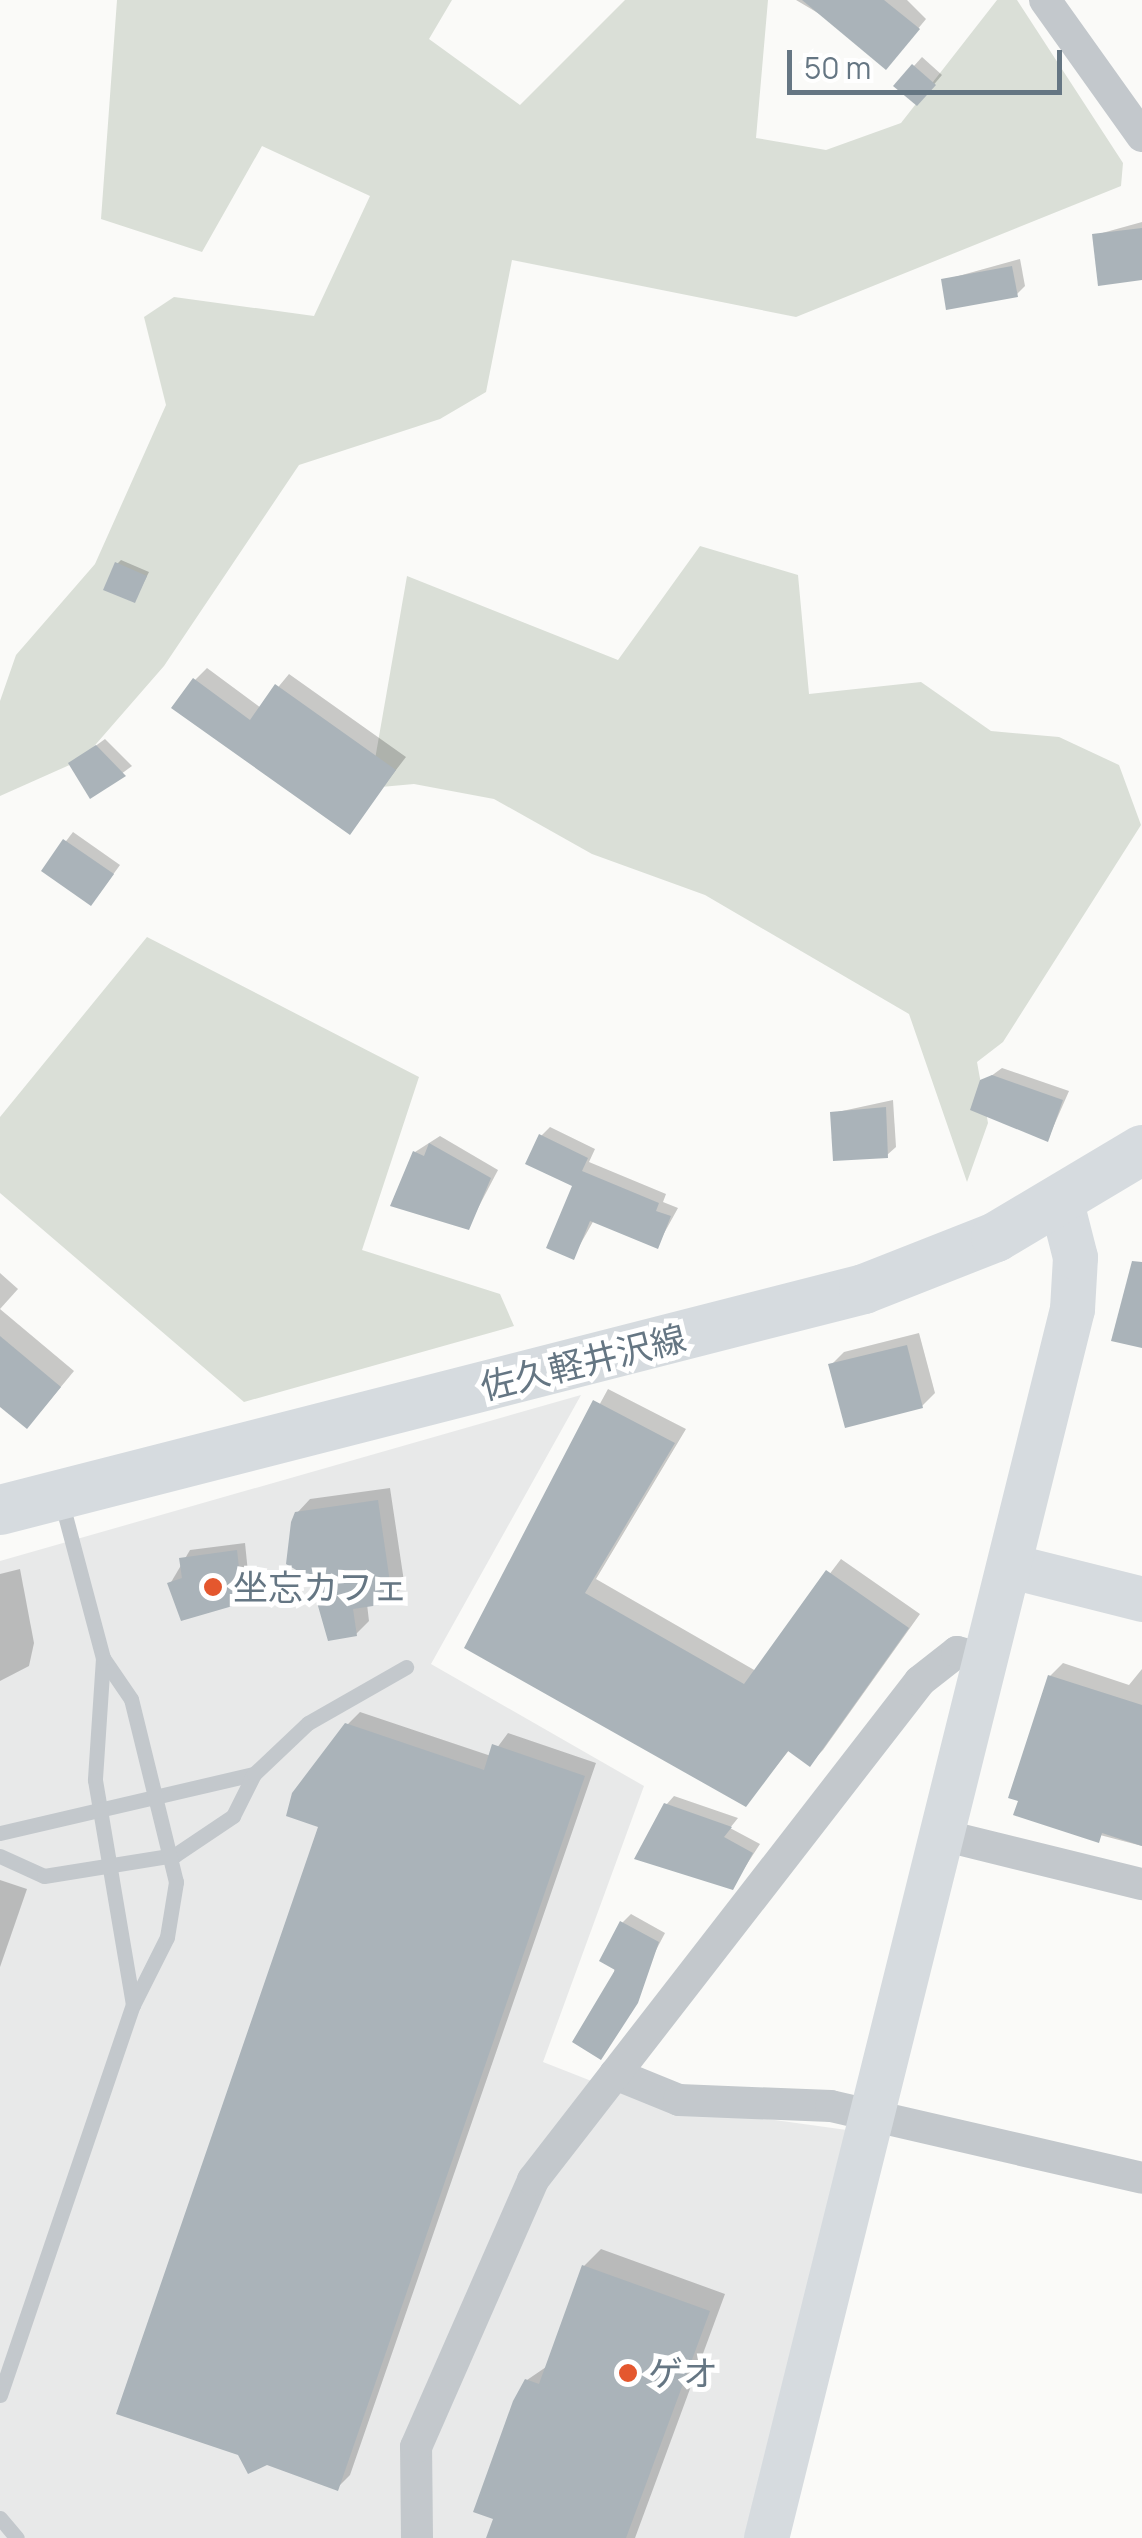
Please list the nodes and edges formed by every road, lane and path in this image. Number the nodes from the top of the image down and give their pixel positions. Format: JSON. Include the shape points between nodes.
{"nodes":[{"id":1,"x":1045,"y":0,"type":"edge"},
{"id":2,"x":1142,"y":136,"type":"edge"},
{"id":3,"x":1142,"y":1150,"type":"edge"},
{"id":4,"x":1061,"y":1202,"type":"junction"},
{"id":5,"x":60,"y":1496,"type":"junction"},
{"id":6,"x":0,"y":1510,"type":"edge"},
{"id":7,"x":1010,"y":1566,"type":"junction"},
{"id":8,"x":1142,"y":1599,"type":"edge"},
{"id":9,"x":103,"y":1658,"type":"junction"},
{"id":10,"x":986,"y":1658,"type":"junction"},
{"id":11,"x":406,"y":1667,"type":"dead end"},
{"id":12,"x":254,"y":1774,"type":"junction"},
{"id":13,"x":159,"y":1796,"type":"junction"},
{"id":14,"x":105,"y":1808,"type":"junction"},
{"id":15,"x":0,"y":1833,"type":"edge"},
{"id":16,"x":946,"y":1836,"type":"junction"},
{"id":17,"x":0,"y":1856,"type":"edge"},
{"id":18,"x":175,"y":1856,"type":"junction"},
{"id":19,"x":114,"y":1870,"type":"junction"},
{"id":20,"x":1142,"y":1884,"type":"edge"},
{"id":21,"x":133,"y":2005,"type":"junction"},
{"id":22,"x":615,"y":2074,"type":"junction"},
{"id":23,"x":876,"y":2114,"type":"junction"},
{"id":24,"x":1142,"y":2178,"type":"edge"},
{"id":25,"x":0,"y":2395,"type":"edge"},
{"id":26,"x":0,"y":2518,"type":"edge"},
{"id":27,"x":17,"y":2538,"type":"edge"},
{"id":28,"x":417,"y":2538,"type":"edge"},
{"id":29,"x":766,"y":2538,"type":"edge"}],
"edges":[{"from":1,"to":2,"type":"street"},
{"from":3,"to":4,"type":"main road","name":"佐久軽井沢線"},
{"from":4,"to":5,"type":"main road","name":"佐久軽井沢線","via":[[864,1288]]},
{"from":4,"to":7,"type":"street","via":[[1075,1257],[1072,1308]]},
{"from":5,"to":6,"type":"main road","name":"佐久軽井沢線"},
{"from":5,"to":9,"type":"lane"},
{"from":7,"to":8,"type":"street"},
{"from":7,"to":10,"type":"street"},
{"from":9,"to":13,"type":"lane","via":[[130,1699]]},
{"from":9,"to":14,"type":"lane","via":[[95,1780]]},
{"from":10,"to":16,"type":"street"},
{"from":10,"to":22,"type":"street","via":[[957,1652],[920,1681]]},
{"from":11,"to":12,"type":"lane","via":[[308,1723]]},
{"from":12,"to":13,"type":"lane"},
{"from":12,"to":18,"type":"lane","via":[[233,1816]]},
{"from":13,"to":14,"type":"lane"},
{"from":13,"to":18,"type":"lane"},
{"from":14,"to":15,"type":"lane"},
{"from":14,"to":19,"type":"lane"},
{"from":16,"to":20,"type":"street"},
{"from":16,"to":23,"type":"street"},
{"from":17,"to":19,"type":"lane","via":[[44,1876]]},
{"from":18,"to":19,"type":"lane"},
{"from":18,"to":21,"type":"lane","via":[[166,1937]]},
{"from":19,"to":21,"type":"lane"},
{"from":21,"to":25,"type":"lane"},
{"from":22,"to":23,"type":"street","via":[[679,2100],[776,2097]]},
{"from":22,"to":28,"type":"street","via":[[533,2180],[416,2446]]},
{"from":23,"to":24,"type":"street"},
{"from":23,"to":29,"type":"street"},
{"from":26,"to":27,"type":"lane"}]}
